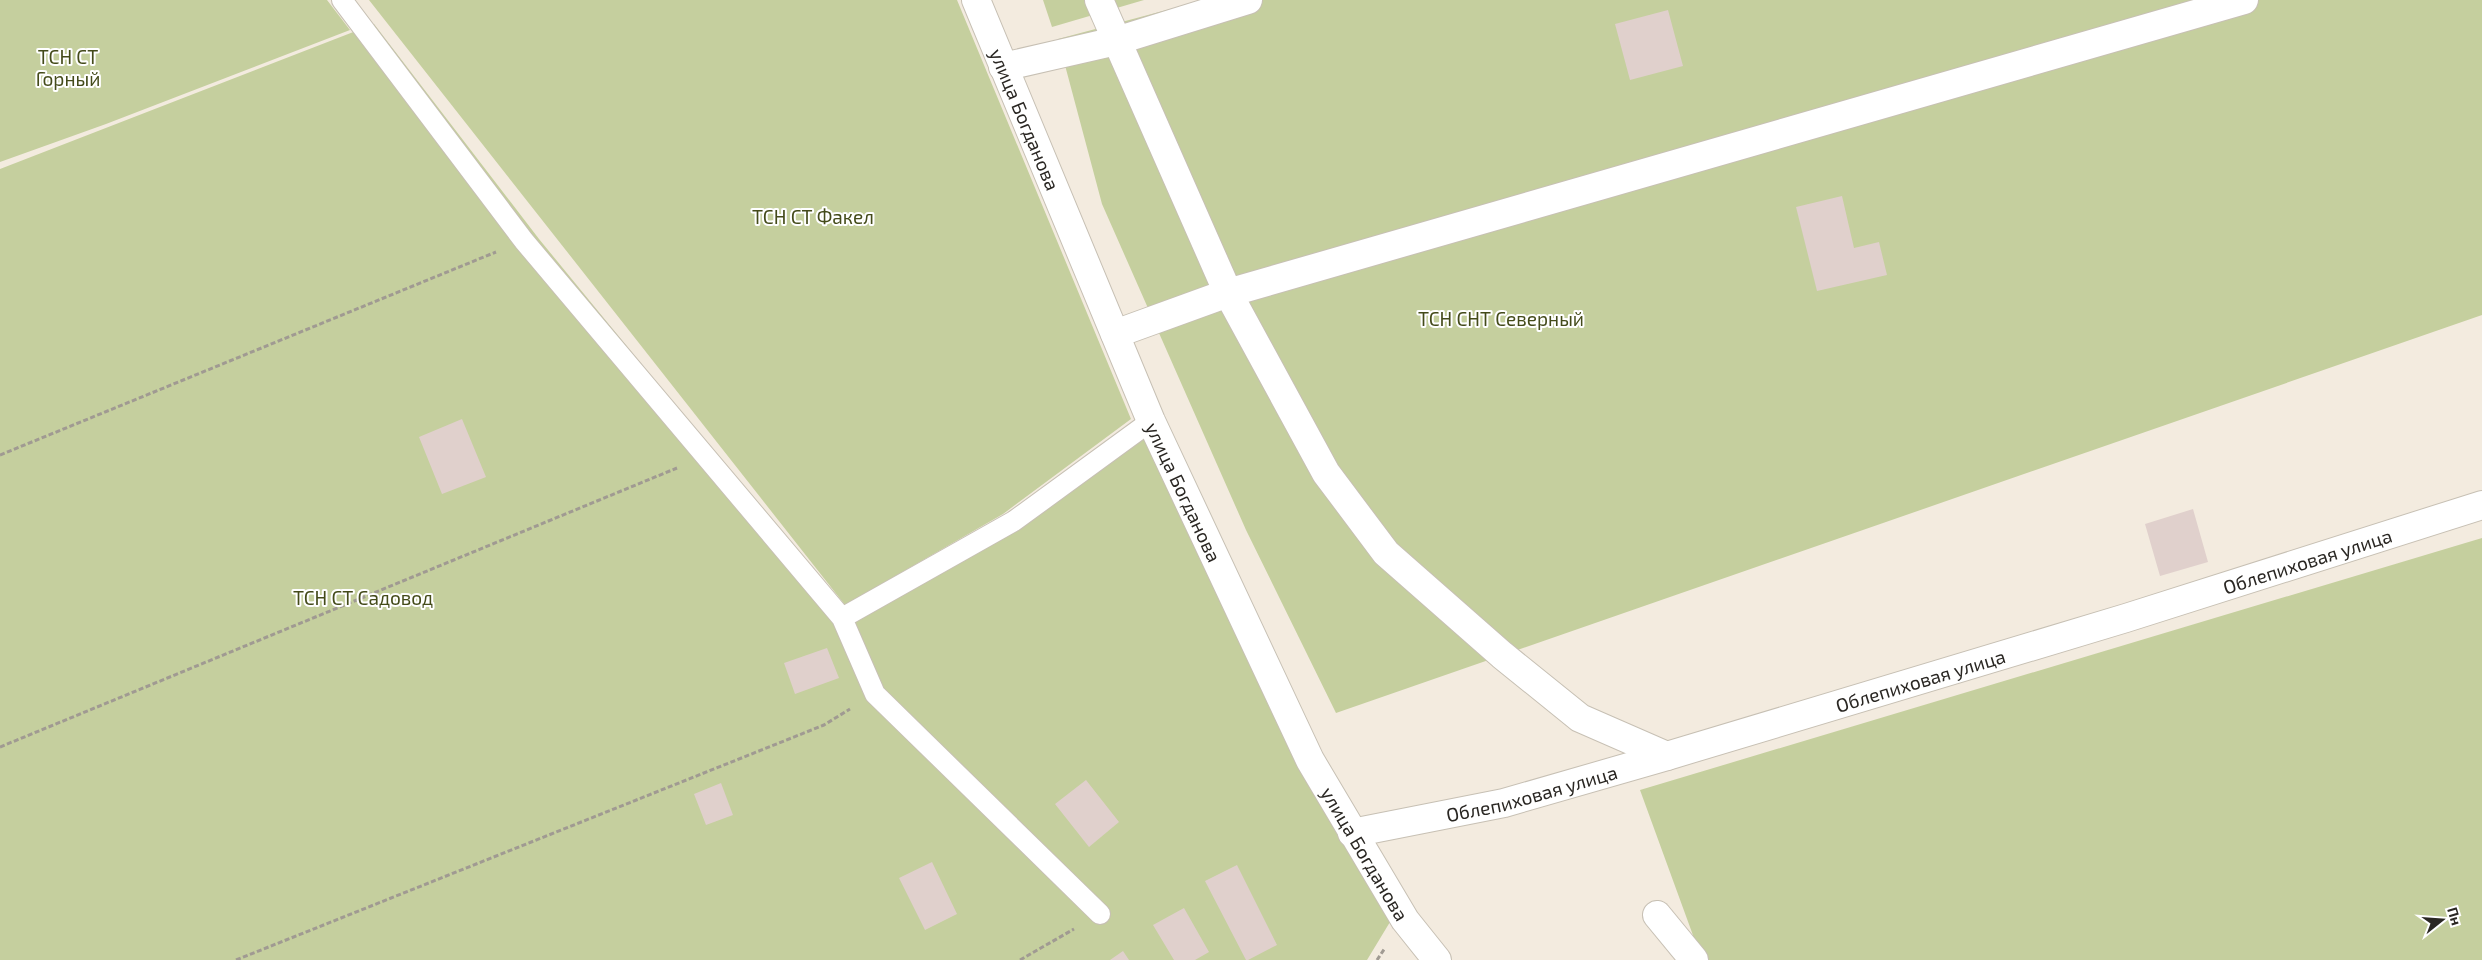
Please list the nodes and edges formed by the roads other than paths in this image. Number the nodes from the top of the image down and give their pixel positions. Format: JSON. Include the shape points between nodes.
{"nodes":[{"id":1,"x":342,"y":0,"type":"edge"},
{"id":2,"x":976,"y":0,"type":"edge"},
{"id":3,"x":1099,"y":0,"type":"edge"},
{"id":4,"x":1248,"y":0,"type":"edge"},
{"id":5,"x":2244,"y":0,"type":"edge"},
{"id":6,"x":1116,"y":40,"type":"junction"},
{"id":7,"x":1003,"y":67,"type":"junction"},
{"id":8,"x":1228,"y":293,"type":"junction"},
{"id":9,"x":1115,"y":334,"type":"junction"},
{"id":10,"x":1151,"y":421,"type":"junction"},
{"id":11,"x":2482,"y":505,"type":"edge"},
{"id":12,"x":842,"y":618,"type":"junction"},
{"id":13,"x":1667,"y":756,"type":"junction"},
{"id":14,"x":1352,"y":833,"type":"junction"},
{"id":15,"x":1100,"y":914,"type":"road end"},
{"id":16,"x":1656,"y":916,"type":"dead end"},
{"id":17,"x":1437,"y":960,"type":"edge"},
{"id":18,"x":1694,"y":960,"type":"edge"}],
"edges":[{"from":1,"to":12,"type":"lane","via":[[524,241]]},
{"from":2,"to":7,"type":"street","name":"улица Богданова"},
{"from":3,"to":6,"type":"street"},
{"from":4,"to":6,"type":"street"},
{"from":5,"to":8,"type":"street"},
{"from":6,"to":7,"type":"street"},
{"from":6,"to":8,"type":"street"},
{"from":7,"to":9,"type":"street","name":"улица Богданова"},
{"from":8,"to":9,"type":"street"},
{"from":8,"to":13,"type":"street","via":[[1326,473],[1386,553],[1502,655],[1580,718]]},
{"from":9,"to":10,"type":"street","name":"улица Богданова"},
{"from":10,"to":12,"type":"lane","via":[[1014,521]]},
{"from":10,"to":14,"type":"street","name":"улица Богданова","via":[[1310,760]]},
{"from":11,"to":13,"type":"street","name":"Облепиховая улица","via":[[2126,618]]},
{"from":12,"to":15,"type":"lane","via":[[875,694]]},
{"from":13,"to":14,"type":"street","name":"Облепиховая улица","via":[[1504,803]]},
{"from":14,"to":17,"type":"street","name":"улица Богданова","via":[[1405,920]]},
{"from":16,"to":18,"type":"street"}]}
